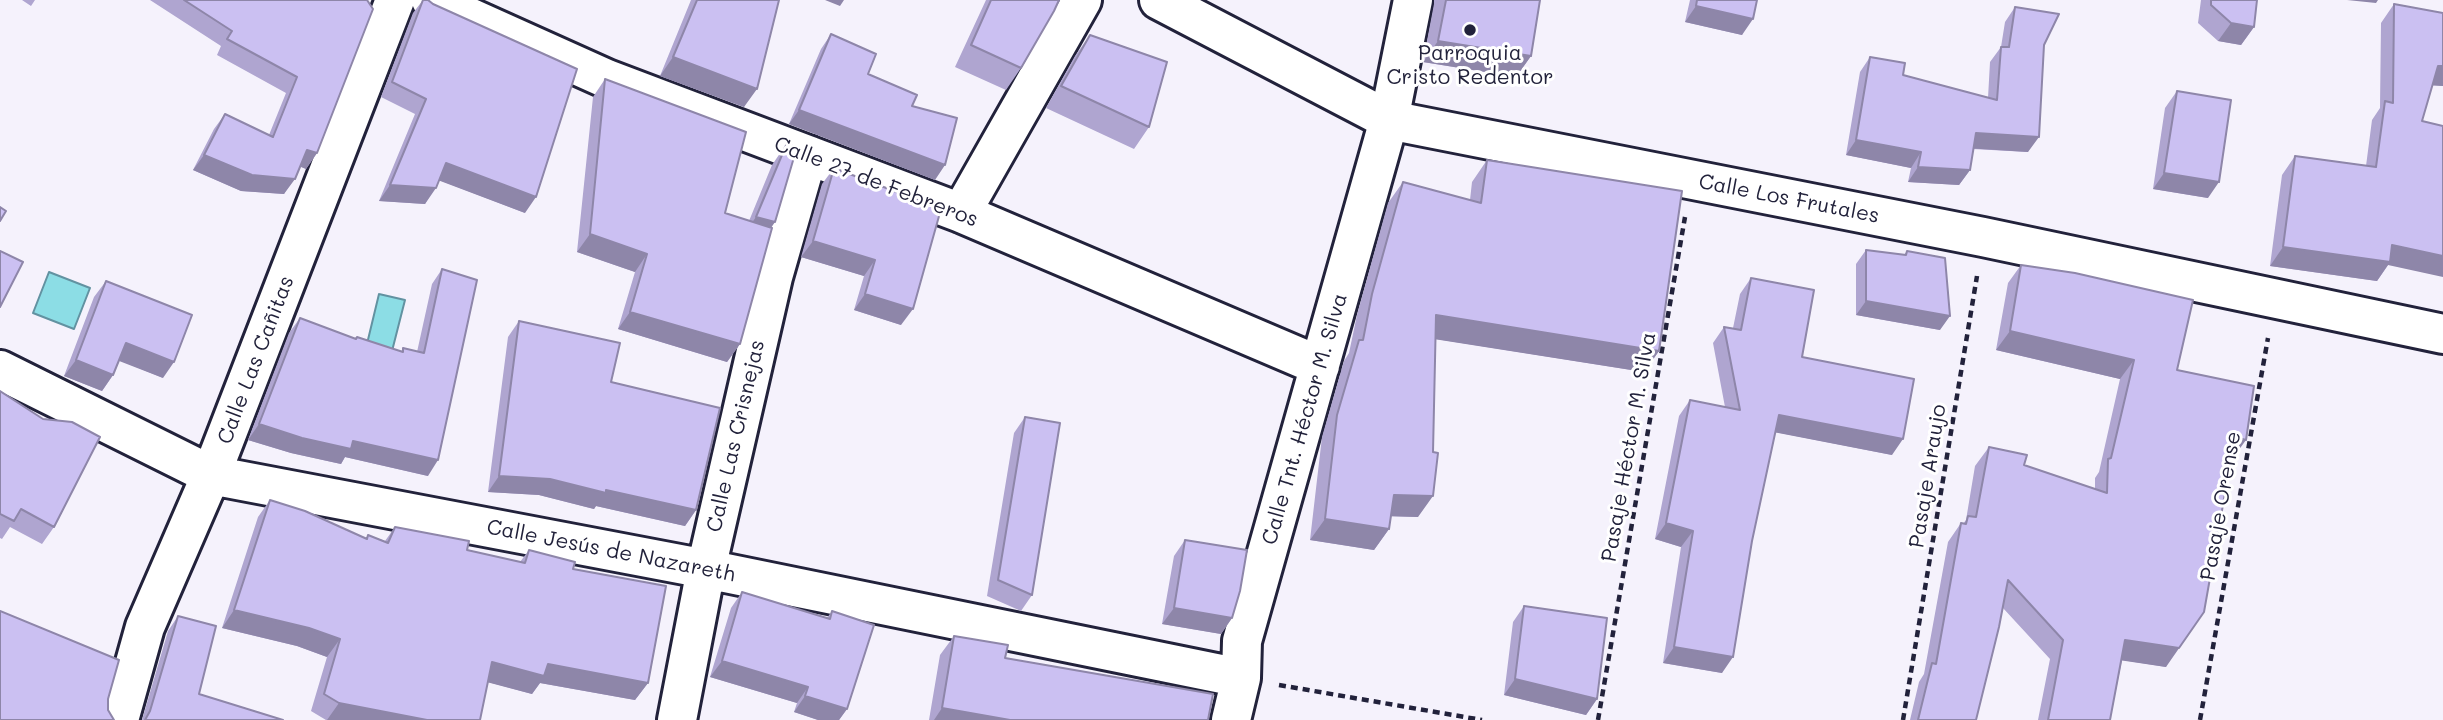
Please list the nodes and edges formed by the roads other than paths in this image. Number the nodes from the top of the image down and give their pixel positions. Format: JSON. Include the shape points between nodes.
{"nodes":[{"id":1,"x":395,"y":0,"type":"edge"},
{"id":2,"x":431,"y":0,"type":"edge"},
{"id":3,"x":1082,"y":0,"type":"edge"},
{"id":4,"x":1159,"y":0,"type":"edge"},
{"id":5,"x":1413,"y":0,"type":"edge"},
{"id":6,"x":1389,"y":120,"type":"junction"},
{"id":7,"x":808,"y":155,"type":"junction"},
{"id":8,"x":961,"y":213,"type":"junction"},
{"id":9,"x":2443,"y":334,"type":"edge"},
{"id":10,"x":1320,"y":366,"type":"junction"},
{"id":11,"x":0,"y":370,"type":"edge"},
{"id":12,"x":211,"y":475,"type":"junction"},
{"id":13,"x":706,"y":569,"type":"junction"},
{"id":14,"x":1241,"y":678,"type":"junction"},
{"id":15,"x":119,"y":720,"type":"edge"},
{"id":16,"x":677,"y":720,"type":"edge"},
{"id":17,"x":1231,"y":720,"type":"edge"}],
"edges":[{"from":1,"to":12,"type":"street","name":"Calle Las Cañitas"},
{"from":2,"to":7,"type":"street","name":"Calle 27 de Febreros","via":[[607,79]]},
{"from":3,"to":8,"type":"street"},
{"from":4,"to":6,"type":"street","name":"Calle Los Frutales"},
{"from":5,"to":6,"type":"street","name":"Calle Tnt. Héctor M. Silva"},
{"from":6,"to":9,"type":"street","name":"Calle Los Frutales","via":[[1983,237]]},
{"from":6,"to":10,"type":"street","name":"Calle Tnt. Héctor M. Silva"},
{"from":7,"to":8,"type":"street","name":"Calle 27 de Febreros"},
{"from":7,"to":13,"type":"street","name":"Calle Las Crisnejas","via":[[773,277]]},
{"from":8,"to":10,"type":"street","name":"Calle 27 de Febreros"},
{"from":10,"to":14,"type":"street","name":"Calle Tnt. Héctor M. Silva","via":[[1242,642]]},
{"from":11,"to":12,"type":"street","name":"Calle Jesús de Nazareth"},
{"from":12,"to":13,"type":"street","name":"Calle Jesús de Nazareth"},
{"from":12,"to":15,"type":"street","name":"Calle Las Cañitas","via":[[145,627]]},
{"from":13,"to":14,"type":"street","name":"Calle Jesús de Nazareth"},
{"from":13,"to":16,"type":"street","name":"Calle Las Crisnejas"},
{"from":14,"to":17,"type":"street","name":"Calle Tnt. Héctor M. Silva"}]}
